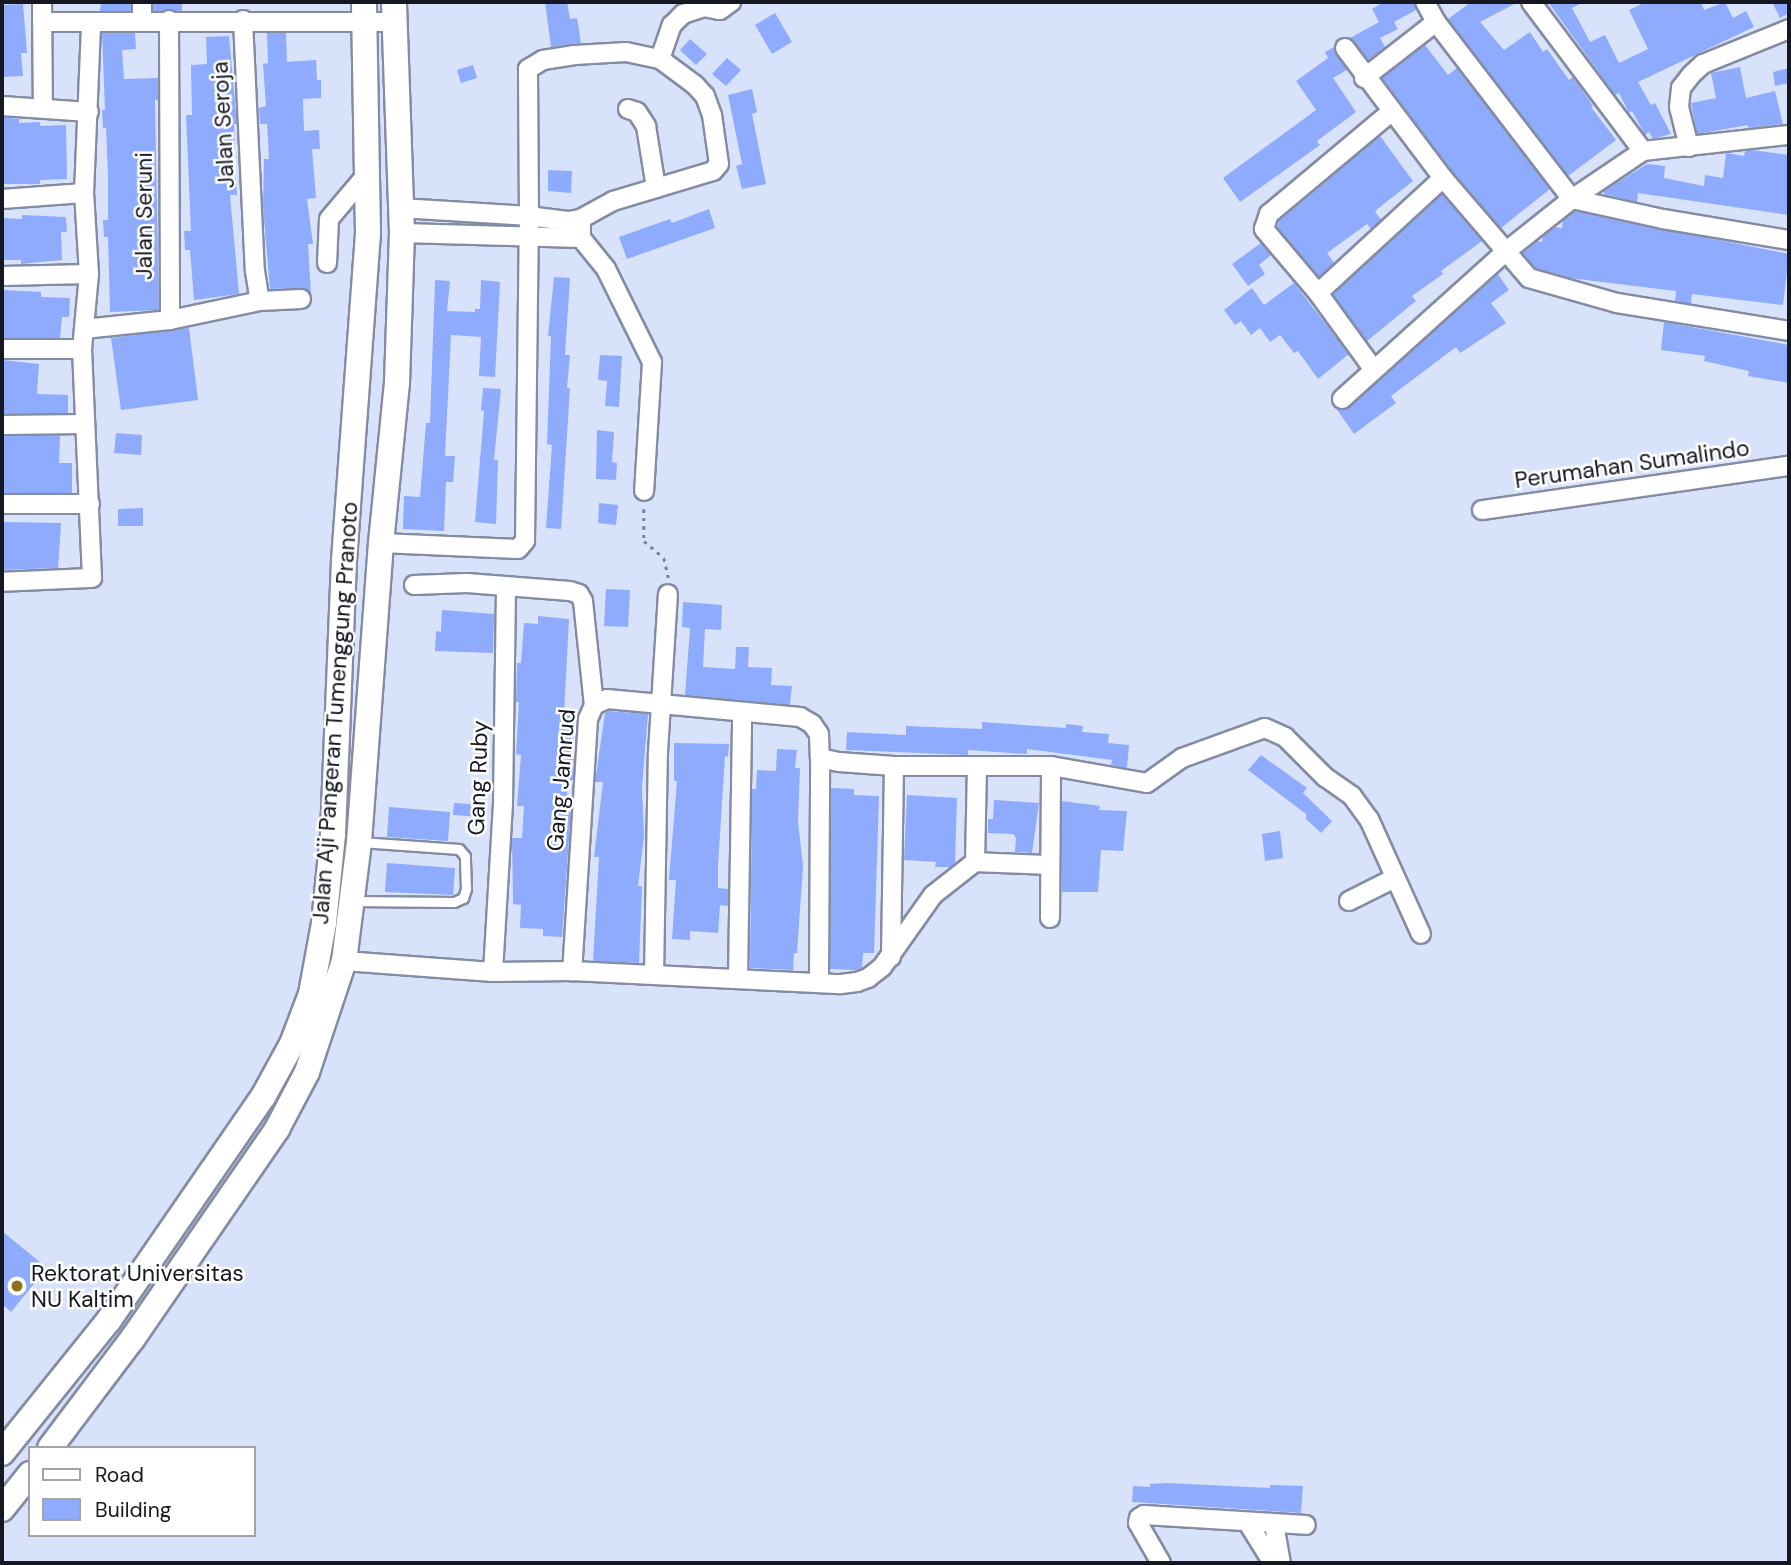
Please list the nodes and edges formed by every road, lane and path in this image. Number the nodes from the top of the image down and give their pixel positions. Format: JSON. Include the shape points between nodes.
{"nodes":[{"id":1,"x":42,"y":2,"type":"edge"},
{"id":2,"x":142,"y":2,"type":"edge"},
{"id":3,"x":731,"y":2,"type":"edge"},
{"id":4,"x":1425,"y":2,"type":"edge"},
{"id":5,"x":1531,"y":2,"type":"edge"},
{"id":6,"x":365,"y":12,"type":"edge"},
{"id":7,"x":394,"y":12,"type":"edge"},
{"id":8,"x":142,"y":20,"type":"junction"},
{"id":9,"x":169,"y":20,"type":"junction"},
{"id":10,"x":243,"y":20,"type":"junction"},
{"id":11,"x":42,"y":22,"type":"junction"},
{"id":12,"x":1436,"y":22,"type":"junction"},
{"id":13,"x":91,"y":23,"type":"junction"},
{"id":14,"x":1789,"y":29,"type":"edge"},
{"id":15,"x":1345,"y":48,"type":"dead end"},
{"id":16,"x":660,"y":59,"type":"junction"},
{"id":17,"x":1364,"y":78,"type":"junction"},
{"id":18,"x":2,"y":106,"type":"edge"},
{"id":19,"x":43,"y":108,"type":"junction"},
{"id":20,"x":628,"y":109,"type":"dead end"},
{"id":21,"x":89,"y":112,"type":"junction"},
{"id":22,"x":1391,"y":112,"type":"junction"},
{"id":23,"x":1789,"y":135,"type":"edge"},
{"id":24,"x":1689,"y":147,"type":"junction"},
{"id":25,"x":1643,"y":151,"type":"junction"},
{"id":26,"x":367,"y":174,"type":"junction"},
{"id":27,"x":1443,"y":178,"type":"junction"},
{"id":28,"x":656,"y":188,"type":"junction"},
{"id":29,"x":84,"y":193,"type":"junction"},
{"id":30,"x":2,"y":199,"type":"edge"},
{"id":31,"x":1572,"y":199,"type":"junction"},
{"id":32,"x":401,"y":208,"type":"junction"},
{"id":33,"x":529,"y":216,"type":"junction"},
{"id":34,"x":581,"y":219,"type":"junction"},
{"id":35,"x":402,"y":233,"type":"junction"},
{"id":36,"x":528,"y":237,"type":"junction"},
{"id":37,"x":581,"y":238,"type":"junction"},
{"id":38,"x":1789,"y":240,"type":"edge"},
{"id":39,"x":1504,"y":253,"type":"junction"},
{"id":40,"x":327,"y":262,"type":"dead end"},
{"id":41,"x":89,"y":274,"type":"junction"},
{"id":42,"x":2,"y":276,"type":"edge"},
{"id":43,"x":1318,"y":293,"type":"junction"},
{"id":44,"x":301,"y":299,"type":"dead end"},
{"id":45,"x":260,"y":301,"type":"junction"},
{"id":46,"x":170,"y":320,"type":"junction"},
{"id":47,"x":84,"y":330,"type":"junction"},
{"id":48,"x":1789,"y":331,"type":"edge"},
{"id":49,"x":2,"y":349,"type":"edge"},
{"id":50,"x":82,"y":349,"type":"junction"},
{"id":51,"x":1374,"y":370,"type":"junction"},
{"id":52,"x":1342,"y":398,"type":"dead end"},
{"id":53,"x":85,"y":424,"type":"junction"},
{"id":54,"x":2,"y":425,"type":"edge"},
{"id":55,"x":1789,"y":466,"type":"edge"},
{"id":56,"x":644,"y":491,"type":"joint"},
{"id":57,"x":2,"y":504,"type":"edge"},
{"id":58,"x":90,"y":504,"type":"junction"},
{"id":59,"x":1482,"y":510,"type":"dead end"},
{"id":60,"x":381,"y":543,"type":"junction"},
{"id":61,"x":2,"y":582,"type":"edge"},
{"id":62,"x":414,"y":585,"type":"dead end"},
{"id":63,"x":506,"y":586,"type":"junction"},
{"id":64,"x":668,"y":594,"type":"joint"},
{"id":65,"x":661,"y":704,"type":"junction"},
{"id":66,"x":594,"y":705,"type":"junction"},
{"id":67,"x":742,"y":713,"type":"junction"},
{"id":68,"x":820,"y":758,"type":"junction"},
{"id":69,"x":894,"y":766,"type":"junction"},
{"id":70,"x":976,"y":766,"type":"junction"},
{"id":71,"x":1051,"y":766,"type":"junction"},
{"id":72,"x":359,"y":842,"type":"junction"},
{"id":73,"x":975,"y":862,"type":"junction"},
{"id":74,"x":1050,"y":865,"type":"junction"},
{"id":75,"x":1395,"y":878,"type":"junction"},
{"id":76,"x":351,"y":901,"type":"junction"},
{"id":77,"x":1349,"y":901,"type":"dead end"},
{"id":78,"x":1050,"y":918,"type":"dead end"},
{"id":79,"x":1421,"y":934,"type":"dead end"},
{"id":80,"x":891,"y":957,"type":"junction"},
{"id":81,"x":344,"y":961,"type":"junction"},
{"id":82,"x":572,"y":971,"type":"junction"},
{"id":83,"x":493,"y":972,"type":"junction"},
{"id":84,"x":654,"y":975,"type":"junction"},
{"id":85,"x":738,"y":978,"type":"junction"},
{"id":86,"x":819,"y":981,"type":"junction"},
{"id":87,"x":109,"y":1320,"type":"junction"},
{"id":88,"x":132,"y":1338,"type":"junction"},
{"id":89,"x":51,"y":1446,"type":"edge"},
{"id":90,"x":2,"y":1453,"type":"edge"},
{"id":91,"x":28,"y":1476,"type":"edge"},
{"id":92,"x":2,"y":1509,"type":"edge"},
{"id":93,"x":1248,"y":1523,"type":"junction"},
{"id":94,"x":1274,"y":1524,"type":"junction"},
{"id":95,"x":1306,"y":1525,"type":"dead end"},
{"id":96,"x":1161,"y":1563,"type":"edge"},
{"id":97,"x":1273,"y":1563,"type":"edge"},
{"id":98,"x":1282,"y":1563,"type":"edge"}],
"edges":[{"from":1,"to":11,"type":"street"},
{"from":2,"to":8,"type":"street"},
{"from":3,"to":16,"type":"street","via":[[720,10],[704,7],[683,15],[672,25]]},
{"from":4,"to":12,"type":"street"},
{"from":5,"to":25,"type":"street"},
{"from":6,"to":7,"type":"street"},
{"from":6,"to":10,"type":"street"},
{"from":6,"to":26,"type":"main road","name":"Jalan Aji Pangeran Tumenggung Pranoto"},
{"from":7,"to":32,"type":"main road","name":"Jalan Aji Pangeran Tumenggung Pranoto"},
{"from":8,"to":9,"type":"street"},
{"from":8,"to":13,"type":"street"},
{"from":9,"to":10,"type":"street"},
{"from":9,"to":46,"type":"street","name":"Jalan Seruni"},
{"from":10,"to":45,"type":"street","name":"Jalan Seroja"},
{"from":11,"to":13,"type":"street"},
{"from":11,"to":19,"type":"street"},
{"from":12,"to":17,"type":"street"},
{"from":12,"to":31,"type":"street"},
{"from":13,"to":21,"type":"street"},
{"from":14,"to":24,"type":"street","via":[[1703,64],[1691,75],[1681,89],[1679,107]]},
{"from":15,"to":17,"type":"street"},
{"from":16,"to":28,"type":"street","via":[[705,96],[719,164],[713,171]]},
{"from":16,"to":33,"type":"street","via":[[626,52],[575,55],[543,60],[528,69]]},
{"from":17,"to":22,"type":"street"},
{"from":18,"to":19,"type":"street"},
{"from":19,"to":21,"type":"street"},
{"from":20,"to":28,"type":"street","via":[[637,112],[646,126]]},
{"from":21,"to":29,"type":"street"},
{"from":22,"to":27,"type":"street"},
{"from":22,"to":43,"type":"street","via":[[1265,219],[1266,234]]},
{"from":23,"to":24,"type":"street"},
{"from":24,"to":25,"type":"street"},
{"from":25,"to":31,"type":"street"},
{"from":26,"to":40,"type":"street","via":[[329,219]]},
{"from":26,"to":87,"type":"main road","name":"Jalan Aji Pangeran Tumenggung Pranoto","via":[[368,233],[344,560],[333,834],[311,994],[292,1044],[263,1097]]},
{"from":27,"to":39,"type":"street"},
{"from":27,"to":43,"type":"street"},
{"from":28,"to":34,"type":"street","via":[[613,201]]},
{"from":29,"to":30,"type":"street"},
{"from":29,"to":41,"type":"street"},
{"from":31,"to":38,"type":"street"},
{"from":31,"to":39,"type":"street"},
{"from":32,"to":33,"type":"street"},
{"from":32,"to":35,"type":"main road","name":"Jalan Aji Pangeran Tumenggung Pranoto"},
{"from":33,"to":34,"type":"street"},
{"from":33,"to":36,"type":"street"},
{"from":34,"to":37,"type":"street"},
{"from":35,"to":36,"type":"street"},
{"from":35,"to":60,"type":"main road","name":"Jalan Aji Pangeran Tumenggung Pranoto","via":[[397,383]]},
{"from":36,"to":37,"type":"street"},
{"from":36,"to":60,"type":"street","via":[[525,541],[518,549]]},
{"from":37,"to":56,"type":"street","via":[[606,269],[652,362]]},
{"from":39,"to":48,"type":"street","via":[[1528,278],[1549,285],[1616,303]]},
{"from":39,"to":51,"type":"street"},
{"from":41,"to":42,"type":"street"},
{"from":41,"to":47,"type":"street"},
{"from":43,"to":51,"type":"street"},
{"from":44,"to":45,"type":"street"},
{"from":45,"to":46,"type":"street"},
{"from":46,"to":47,"type":"street"},
{"from":47,"to":50,"type":"street"},
{"from":49,"to":50,"type":"street"},
{"from":50,"to":53,"type":"street"},
{"from":51,"to":52,"type":"street"},
{"from":53,"to":54,"type":"street"},
{"from":53,"to":58,"type":"street"},
{"from":55,"to":59,"type":"street","name":"Perumahan Sumalindo"},
{"from":56,"to":64,"type":"path","via":[[644,541],[664,558],[670,572]]},
{"from":57,"to":58,"type":"street"},
{"from":58,"to":61,"type":"street","via":[[92,578]]},
{"from":60,"to":72,"type":"main road","name":"Jalan Aji Pangeran Tumenggung Pranoto"},
{"from":62,"to":63,"type":"street"},
{"from":63,"to":66,"type":"street","name":"Gang Jamrud","via":[[579,594]]},
{"from":63,"to":83,"type":"street","name":"Gang Ruby","via":[[503,803]]},
{"from":64,"to":65,"type":"street"},
{"from":65,"to":66,"type":"street","via":[[607,699]]},
{"from":65,"to":67,"type":"street"},
{"from":65,"to":84,"type":"street"},
{"from":66,"to":82,"type":"street","name":"Gang Jamrud","via":[[588,719]]},
{"from":67,"to":68,"type":"street","via":[[800,717],[819,734]]},
{"from":67,"to":85,"type":"street"},
{"from":68,"to":69,"type":"street"},
{"from":68,"to":86,"type":"street"},
{"from":69,"to":70,"type":"street"},
{"from":69,"to":80,"type":"street"},
{"from":70,"to":71,"type":"street"},
{"from":70,"to":73,"type":"street"},
{"from":71,"to":74,"type":"street"},
{"from":71,"to":75,"type":"street","via":[[1147,783],[1182,758],[1265,728],[1285,737],[1325,777],[1352,796],[1369,819]]},
{"from":72,"to":76,"type":"main road","name":"Jalan Aji Pangeran Tumenggung Pranoto"},
{"from":72,"to":76,"type":"lane","via":[[459,849],[465,856],[466,889],[463,898],[454,902]]},
{"from":73,"to":74,"type":"street"},
{"from":73,"to":80,"type":"street","via":[[933,895]]},
{"from":74,"to":78,"type":"street"},
{"from":75,"to":77,"type":"street"},
{"from":75,"to":79,"type":"street"},
{"from":76,"to":81,"type":"main road","name":"Jalan Aji Pangeran Tumenggung Pranoto"},
{"from":80,"to":86,"type":"street","via":[[868,978],[841,984]]},
{"from":81,"to":83,"type":"street"},
{"from":81,"to":88,"type":"main road","name":"Jalan Aji Pangeran Tumenggung Pranoto","via":[[307,1072],[277,1129]]},
{"from":82,"to":83,"type":"street"},
{"from":82,"to":84,"type":"street"},
{"from":84,"to":85,"type":"street"},
{"from":85,"to":86,"type":"street"},
{"from":87,"to":88,"type":"main road"},
{"from":87,"to":90,"type":"main road","name":"Jalan Aji Pangeran Tumenggung Pranoto"},
{"from":88,"to":89,"type":"main road","name":"Jalan Aji Pangeran Tumenggung Pranoto"},
{"from":91,"to":92,"type":"main road"},
{"from":93,"to":94,"type":"street"},
{"from":93,"to":96,"type":"street","via":[[1144,1515],[1138,1523]]},
{"from":93,"to":97,"type":"street"},
{"from":94,"to":95,"type":"street"},
{"from":94,"to":98,"type":"street"}]}
